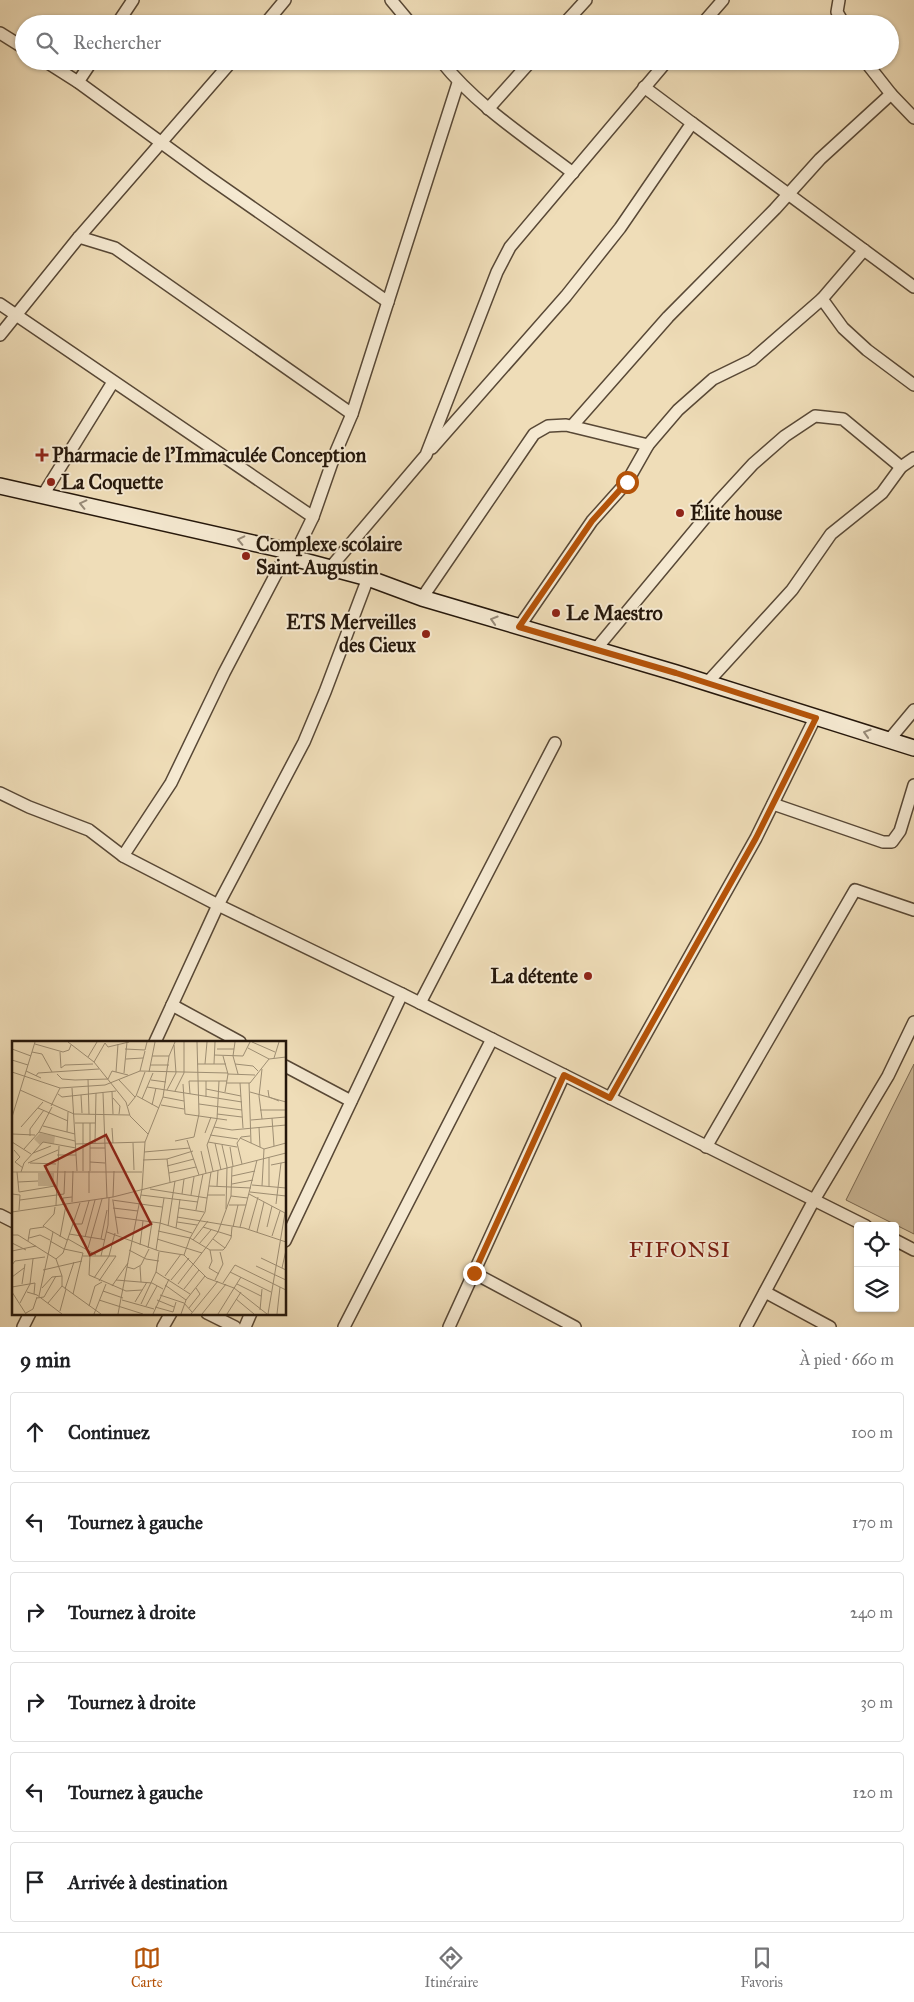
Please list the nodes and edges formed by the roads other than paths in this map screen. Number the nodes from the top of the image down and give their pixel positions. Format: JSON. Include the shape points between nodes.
{"nodes":[{"id":1,"x":133,"y":0,"type":"edge"},
{"id":2,"x":285,"y":0,"type":"edge"},
{"id":3,"x":391,"y":0,"type":"edge"},
{"id":4,"x":586,"y":0,"type":"edge"},
{"id":5,"x":723,"y":0,"type":"edge"},
{"id":6,"x":839,"y":0,"type":"edge"},
{"id":7,"x":123,"y":15,"type":"edge"},
{"id":8,"x":272,"y":15,"type":"edge"},
{"id":9,"x":403,"y":15,"type":"edge"},
{"id":10,"x":572,"y":15,"type":"edge"},
{"id":11,"x":710,"y":15,"type":"edge"},
{"id":12,"x":839,"y":15,"type":"edge"},
{"id":13,"x":0,"y":34,"type":"edge"},
{"id":14,"x":15,"y":43,"type":"edge"},
{"id":15,"x":59,"y":70,"type":"edge"},
{"id":16,"x":86,"y":70,"type":"edge"},
{"id":17,"x":224,"y":70,"type":"edge"},
{"id":18,"x":448,"y":70,"type":"edge"},
{"id":19,"x":523,"y":70,"type":"edge"},
{"id":20,"x":660,"y":70,"type":"edge"},
{"id":21,"x":872,"y":70,"type":"edge"},
{"id":22,"x":78,"y":82,"type":"junction"},
{"id":23,"x":458,"y":83,"type":"junction"},
{"id":24,"x":644,"y":88,"type":"junction"},
{"id":25,"x":891,"y":94,"type":"junction"},
{"id":26,"x":488,"y":109,"type":"junction"},
{"id":27,"x":914,"y":118,"type":"edge"},
{"id":28,"x":692,"y":123,"type":"junction"},
{"id":29,"x":161,"y":143,"type":"junction"},
{"id":30,"x":573,"y":173,"type":"junction"},
{"id":31,"x":787,"y":194,"type":"junction"},
{"id":32,"x":79,"y":237,"type":"junction"},
{"id":33,"x":864,"y":250,"type":"junction"},
{"id":34,"x":914,"y":287,"type":"edge"},
{"id":35,"x":822,"y":299,"type":"junction"},
{"id":36,"x":388,"y":302,"type":"junction"},
{"id":37,"x":0,"y":304,"type":"edge"},
{"id":38,"x":16,"y":315,"type":"junction"},
{"id":39,"x":0,"y":335,"type":"edge"},
{"id":40,"x":113,"y":382,"type":"junction"},
{"id":41,"x":914,"y":385,"type":"edge"},
{"id":42,"x":352,"y":414,"type":"junction"},
{"id":43,"x":572,"y":426,"type":"junction"},
{"id":44,"x":648,"y":445,"type":"junction"},
{"id":45,"x":426,"y":455,"type":"junction"},
{"id":46,"x":914,"y":458,"type":"edge"},
{"id":47,"x":901,"y":467,"type":"junction"},
{"id":48,"x":0,"y":486,"type":"edge"},
{"id":49,"x":42,"y":495,"type":"junction"},
{"id":50,"x":313,"y":517,"type":"junction"},
{"id":51,"x":290,"y":554,"type":"junction"},
{"id":52,"x":330,"y":568,"type":"junction"},
{"id":53,"x":368,"y":578,"type":"junction"},
{"id":54,"x":422,"y":598,"type":"junction"},
{"id":55,"x":519,"y":627,"type":"junction"},
{"id":56,"x":596,"y":649,"type":"junction"},
{"id":57,"x":707,"y":682,"type":"junction"},
{"id":58,"x":914,"y":710,"type":"edge"},
{"id":59,"x":816,"y":718,"type":"junction"},
{"id":60,"x":889,"y":740,"type":"junction"},
{"id":61,"x":555,"y":743,"type":"dead end"},
{"id":62,"x":914,"y":748,"type":"edge"},
{"id":63,"x":914,"y":785,"type":"edge"},
{"id":64,"x":0,"y":793,"type":"edge"},
{"id":65,"x":773,"y":804,"type":"junction"},
{"id":66,"x":123,"y":856,"type":"junction"},
{"id":67,"x":218,"y":905,"type":"junction"},
{"id":68,"x":914,"y":910,"type":"edge"},
{"id":69,"x":402,"y":994,"type":"junction"},
{"id":70,"x":420,"y":1003,"type":"junction"},
{"id":71,"x":172,"y":1005,"type":"junction"},
{"id":72,"x":913,"y":1028,"type":"edge"},
{"id":73,"x":492,"y":1039,"type":"junction"},
{"id":74,"x":155,"y":1041,"type":"edge"},
{"id":75,"x":238,"y":1041,"type":"edge"},
{"id":76,"x":286,"y":1067,"type":"edge"},
{"id":77,"x":564,"y":1075,"type":"junction"},
{"id":78,"x":610,"y":1098,"type":"junction"},
{"id":79,"x":351,"y":1101,"type":"junction"},
{"id":80,"x":706,"y":1146,"type":"junction"},
{"id":81,"x":814,"y":1200,"type":"junction"},
{"id":82,"x":0,"y":1215,"type":"edge"},
{"id":83,"x":12,"y":1221,"type":"edge"},
{"id":84,"x":858,"y":1222,"type":"edge"},
{"id":85,"x":286,"y":1239,"type":"edge"},
{"id":86,"x":899,"y":1242,"type":"edge"},
{"id":87,"x":914,"y":1250,"type":"edge"},
{"id":88,"x":474,"y":1273,"type":"junction"},
{"id":89,"x":765,"y":1292,"type":"junction"},
{"id":90,"x":30,"y":1314,"type":"edge"},
{"id":91,"x":170,"y":1314,"type":"edge"},
{"id":92,"x":208,"y":1314,"type":"edge"},
{"id":93,"x":251,"y":1314,"type":"edge"},
{"id":94,"x":23,"y":1327,"type":"edge"},
{"id":95,"x":163,"y":1327,"type":"edge"},
{"id":96,"x":236,"y":1327,"type":"edge"},
{"id":97,"x":245,"y":1327,"type":"edge"},
{"id":98,"x":344,"y":1327,"type":"edge"},
{"id":99,"x":449,"y":1327,"type":"edge"},
{"id":100,"x":575,"y":1327,"type":"edge"},
{"id":101,"x":746,"y":1327,"type":"edge"},
{"id":102,"x":830,"y":1327,"type":"edge"}],
"edges":[{"from":1,"to":7,"type":"street"},
{"from":2,"to":8,"type":"street"},
{"from":3,"to":9,"type":"street"},
{"from":4,"to":10,"type":"street"},
{"from":5,"to":11,"type":"street"},
{"from":6,"to":12,"type":"street"},
{"from":13,"to":14,"type":"street"},
{"from":15,"to":22,"type":"street"},
{"from":16,"to":22,"type":"street"},
{"from":17,"to":29,"type":"street"},
{"from":18,"to":23,"type":"street"},
{"from":19,"to":26,"type":"street"},
{"from":20,"to":24,"type":"street"},
{"from":21,"to":25,"type":"street"},
{"from":22,"to":29,"type":"street"},
{"from":23,"to":26,"type":"street"},
{"from":23,"to":36,"type":"street"},
{"from":24,"to":28,"type":"street"},
{"from":24,"to":30,"type":"street"},
{"from":25,"to":27,"type":"street"},
{"from":25,"to":31,"type":"street"},
{"from":26,"to":30,"type":"street"},
{"from":28,"to":31,"type":"street"},
{"from":28,"to":45,"type":"street","via":[[620,228],[566,296]]},
{"from":29,"to":32,"type":"street"},
{"from":29,"to":36,"type":"street"},
{"from":30,"to":45,"type":"street","via":[[510,247],[497,272]]},
{"from":31,"to":33,"type":"street"},
{"from":31,"to":43,"type":"street","via":[[668,317]]},
{"from":32,"to":38,"type":"street"},
{"from":32,"to":42,"type":"street","via":[[115,248]]},
{"from":33,"to":34,"type":"street"},
{"from":33,"to":35,"type":"street"},
{"from":35,"to":41,"type":"street","via":[[843,328]]},
{"from":35,"to":44,"type":"street","via":[[752,360],[713,379],[678,410]]},
{"from":36,"to":42,"type":"street"},
{"from":37,"to":38,"type":"street"},
{"from":38,"to":39,"type":"street"},
{"from":38,"to":40,"type":"street"},
{"from":40,"to":49,"type":"street"},
{"from":40,"to":50,"type":"street"},
{"from":42,"to":50,"type":"street"},
{"from":43,"to":44,"type":"street"},
{"from":43,"to":54,"type":"street","via":[[548,426],[534,434]]},
{"from":44,"to":55,"type":"street","via":[[627,482],[592,521]]},
{"from":45,"to":52,"type":"street"},
{"from":46,"to":47,"type":"street"},
{"from":47,"to":56,"type":"street","via":[[843,419],[815,416],[785,436],[753,464]]},
{"from":47,"to":57,"type":"street","via":[[882,493],[831,534],[792,590]]},
{"from":48,"to":49,"type":"main road"},
{"from":51,"to":49,"type":"main road","one_way":true},
{"from":50,"to":51,"type":"street"},
{"from":51,"to":52,"type":"main road"},
{"from":51,"to":66,"type":"street","via":[[224,673],[171,783]]},
{"from":52,"to":53,"type":"main road"},
{"from":53,"to":54,"type":"main road"},
{"from":53,"to":67,"type":"street","via":[[304,742]]},
{"from":55,"to":54,"type":"main road","one_way":true},
{"from":55,"to":56,"type":"main road"},
{"from":56,"to":57,"type":"main road"},
{"from":57,"to":59,"type":"main road"},
{"from":58,"to":60,"type":"street"},
{"from":60,"to":59,"type":"main road","one_way":true},
{"from":59,"to":65,"type":"street"},
{"from":60,"to":62,"type":"main road"},
{"from":61,"to":70,"type":"street"},
{"from":63,"to":65,"type":"street","via":[[900,831],[892,842],[882,842]]},
{"from":64,"to":66,"type":"street","via":[[89,830]]},
{"from":65,"to":78,"type":"street"},
{"from":66,"to":67,"type":"street"},
{"from":67,"to":69,"type":"street"},
{"from":67,"to":71,"type":"street"},
{"from":68,"to":80,"type":"street","via":[[855,890]]},
{"from":69,"to":70,"type":"street"},
{"from":69,"to":79,"type":"street"},
{"from":70,"to":73,"type":"street"},
{"from":71,"to":74,"type":"street"},
{"from":71,"to":75,"type":"street"},
{"from":72,"to":81,"type":"street"},
{"from":73,"to":77,"type":"street"},
{"from":73,"to":98,"type":"street"},
{"from":76,"to":79,"type":"street"},
{"from":77,"to":78,"type":"street"},
{"from":77,"to":88,"type":"street"},
{"from":78,"to":80,"type":"street"},
{"from":79,"to":85,"type":"street"},
{"from":80,"to":81,"type":"street"},
{"from":81,"to":84,"type":"street"},
{"from":81,"to":89,"type":"street"},
{"from":82,"to":83,"type":"street"},
{"from":86,"to":87,"type":"street"},
{"from":88,"to":99,"type":"street"},
{"from":88,"to":100,"type":"street"},
{"from":89,"to":101,"type":"street"},
{"from":89,"to":102,"type":"street"},
{"from":90,"to":94,"type":"street"},
{"from":91,"to":95,"type":"street"},
{"from":92,"to":96,"type":"street"},
{"from":93,"to":97,"type":"street"}]}
